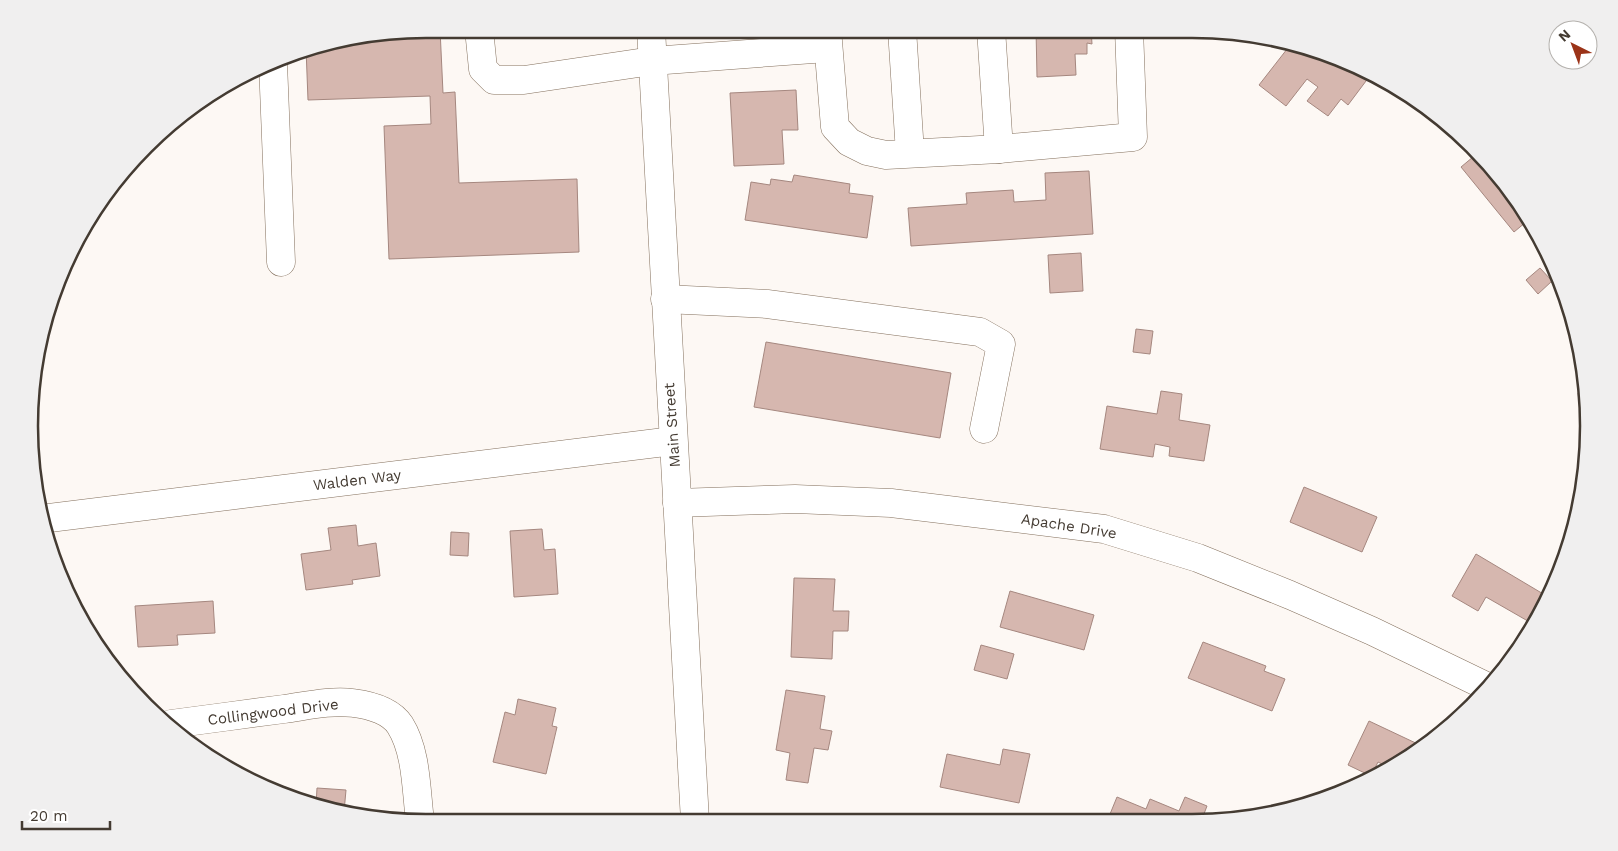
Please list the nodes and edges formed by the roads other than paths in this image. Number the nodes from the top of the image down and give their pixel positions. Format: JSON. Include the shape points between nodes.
{"nodes":[{"id":1,"x":480,"y":38,"type":"edge"},
{"id":2,"x":651,"y":38,"type":"edge"},
{"id":3,"x":903,"y":38,"type":"edge"},
{"id":4,"x":992,"y":38,"type":"edge"},
{"id":5,"x":1129,"y":38,"type":"edge"},
{"id":6,"x":827,"y":39,"type":"edge"},
{"id":7,"x":652,"y":62,"type":"junction"},
{"id":8,"x":273,"y":69,"type":"edge"},
{"id":9,"x":999,"y":149,"type":"junction"},
{"id":10,"x":910,"y":153,"type":"junction"},
{"id":11,"x":281,"y":262,"type":"dead end"},
{"id":12,"x":664,"y":299,"type":"junction"},
{"id":13,"x":984,"y":429,"type":"dead end"},
{"id":14,"x":673,"y":441,"type":"junction"},
{"id":15,"x":677,"y":504,"type":"junction"},
{"id":16,"x":49,"y":518,"type":"edge"},
{"id":17,"x":1481,"y":684,"type":"edge"},
{"id":18,"x":177,"y":723,"type":"edge"},
{"id":19,"x":419,"y":814,"type":"edge"},
{"id":20,"x":695,"y":814,"type":"edge"}],
"edges":[{"from":1,"to":7,"type":"street","via":[[483,69],[494,80],[524,80]]},
{"from":2,"to":7,"type":"street","name":"Main Street"},
{"from":3,"to":10,"type":"street"},
{"from":4,"to":9,"type":"street"},
{"from":5,"to":9,"type":"street","via":[[1133,137]]},
{"from":6,"to":7,"type":"street"},
{"from":6,"to":10,"type":"street","via":[[835,127],[849,142],[867,151],[886,155]]},
{"from":7,"to":12,"type":"street","name":"Main Street"},
{"from":8,"to":11,"type":"street"},
{"from":9,"to":10,"type":"street"},
{"from":12,"to":13,"type":"street","via":[[767,304],[980,332],[1001,344]]},
{"from":12,"to":14,"type":"street","name":"Main Street"},
{"from":14,"to":15,"type":"street","name":"Main Street"},
{"from":14,"to":16,"type":"street","name":"Walden Way"},
{"from":15,"to":17,"type":"street","name":"Apache Drive","via":[[795,499],[891,503],[1104,529],[1198,558],[1290,595]]},
{"from":15,"to":20,"type":"street","name":"Main Street"},
{"from":18,"to":19,"type":"street","name":"Collingwood Drive","via":[[318,704],[351,703],[386,712],[399,723],[407,740]]}]}
